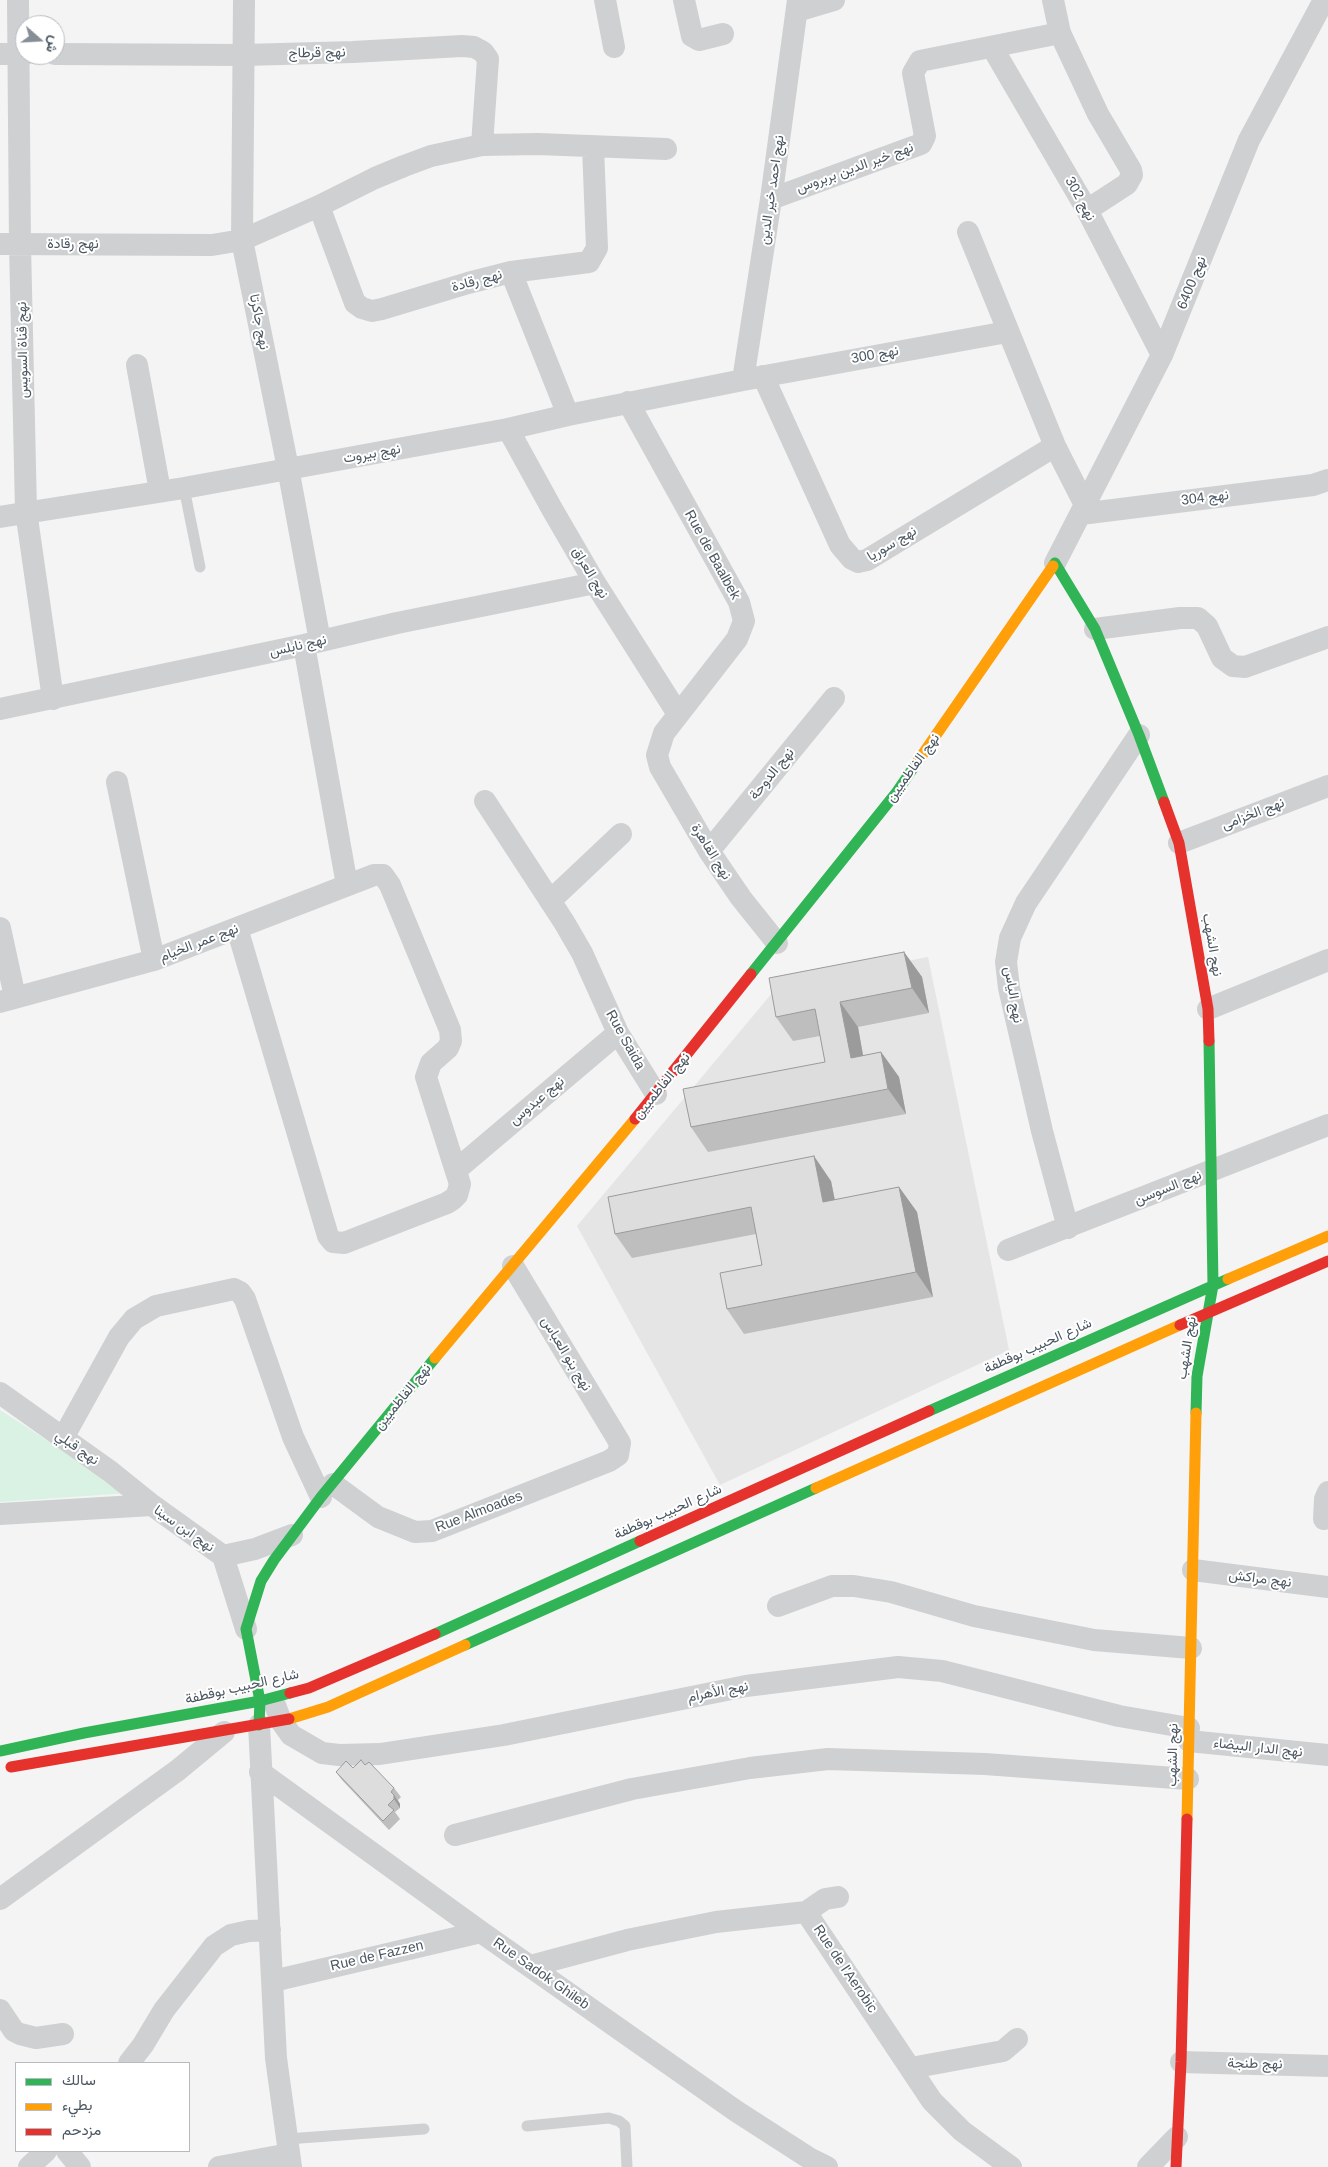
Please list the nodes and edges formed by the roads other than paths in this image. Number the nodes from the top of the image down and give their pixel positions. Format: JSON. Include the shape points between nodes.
{"nodes":[{"id":1,"x":18,"y":0,"type":"edge"},
{"id":2,"x":244,"y":0,"type":"edge"},
{"id":3,"x":605,"y":0,"type":"edge"},
{"id":4,"x":684,"y":0,"type":"edge"},
{"id":5,"x":834,"y":0,"type":"edge"},
{"id":6,"x":1053,"y":0,"type":"edge"},
{"id":7,"x":1324,"y":0,"type":"edge"},
{"id":8,"x":798,"y":5,"type":"edge"},
{"id":9,"x":17,"y":15,"type":"edge"},
{"id":10,"x":1060,"y":33,"type":"junction"},
{"id":11,"x":723,"y":34,"type":"dead end"},
{"id":12,"x":992,"y":47,"type":"junction"},
{"id":13,"x":614,"y":48,"type":"dead end"},
{"id":14,"x":15,"y":54,"type":"edge"},
{"id":15,"x":65,"y":54,"type":"edge"},
{"id":16,"x":245,"y":55,"type":"junction"},
{"id":17,"x":482,"y":145,"type":"junction"},
{"id":18,"x":593,"y":147,"type":"junction"},
{"id":19,"x":666,"y":149,"type":"dead end"},
{"id":20,"x":771,"y":199,"type":"junction"},
{"id":21,"x":319,"y":206,"type":"junction"},
{"id":22,"x":1087,"y":210,"type":"junction"},
{"id":23,"x":968,"y":232,"type":"dead end"},
{"id":24,"x":242,"y":240,"type":"junction"},
{"id":25,"x":10,"y":244,"type":"edge"},
{"id":26,"x":511,"y":272,"type":"junction"},
{"id":27,"x":1008,"y":332,"type":"junction"},
{"id":28,"x":1162,"y":355,"type":"junction"},
{"id":29,"x":136,"y":365,"type":"dead end"},
{"id":30,"x":753,"y":378,"type":"junction"},
{"id":31,"x":628,"y":402,"type":"junction"},
{"id":32,"x":568,"y":414,"type":"junction"},
{"id":33,"x":508,"y":429,"type":"junction"},
{"id":34,"x":1055,"y":446,"type":"junction"},
{"id":35,"x":288,"y":468,"type":"junction"},
{"id":36,"x":1328,"y":480,"type":"edge"},
{"id":37,"x":184,"y":488,"type":"junction"},
{"id":38,"x":160,"y":491,"type":"junction"},
{"id":39,"x":1083,"y":510,"type":"junction"},
{"id":40,"x":26,"y":511,"type":"junction"},
{"id":41,"x":0,"y":516,"type":"edge"},
{"id":42,"x":1055,"y":564,"type":"junction"},
{"id":43,"x":200,"y":567,"type":"dead end"},
{"id":44,"x":596,"y":583,"type":"junction"},
{"id":45,"x":1095,"y":629,"type":"junction"},
{"id":46,"x":1328,"y":637,"type":"edge"},
{"id":47,"x":312,"y":643,"type":"junction"},
{"id":48,"x":834,"y":698,"type":"dead end"},
{"id":49,"x":53,"y":699,"type":"junction"},
{"id":50,"x":0,"y":709,"type":"edge"},
{"id":51,"x":678,"y":714,"type":"junction"},
{"id":52,"x":1139,"y":735,"type":"junction"},
{"id":53,"x":657,"y":755,"type":"joint"},
{"id":54,"x":117,"y":782,"type":"dead end"},
{"id":55,"x":1328,"y":786,"type":"edge"},
{"id":56,"x":486,"y":801,"type":"dead end"},
{"id":57,"x":621,"y":834,"type":"dead end"},
{"id":58,"x":1179,"y":844,"type":"junction"},
{"id":59,"x":709,"y":851,"type":"junction"},
{"id":60,"x":348,"y":885,"type":"junction"},
{"id":61,"x":550,"y":901,"type":"junction"},
{"id":62,"x":0,"y":928,"type":"edge"},
{"id":63,"x":237,"y":928,"type":"junction"},
{"id":64,"x":776,"y":942,"type":"junction"},
{"id":65,"x":154,"y":960,"type":"junction"},
{"id":66,"x":1328,"y":960,"type":"edge"},
{"id":67,"x":8,"y":1000,"type":"edge"},
{"id":68,"x":1208,"y":1009,"type":"junction"},
{"id":69,"x":618,"y":1033,"type":"junction"},
{"id":70,"x":656,"y":1094,"type":"junction"},
{"id":71,"x":1328,"y":1125,"type":"edge"},
{"id":72,"x":456,"y":1170,"type":"junction"},
{"id":73,"x":1210,"y":1172,"type":"junction"},
{"id":74,"x":1068,"y":1228,"type":"junction"},
{"id":75,"x":1328,"y":1236,"type":"edge"},
{"id":76,"x":1008,"y":1250,"type":"dead end"},
{"id":77,"x":1328,"y":1261,"type":"edge"},
{"id":78,"x":513,"y":1266,"type":"junction"},
{"id":79,"x":1213,"y":1285,"type":"junction"},
{"id":80,"x":1208,"y":1312,"type":"junction"},
{"id":81,"x":0,"y":1393,"type":"edge"},
{"id":82,"x":63,"y":1438,"type":"junction"},
{"id":83,"x":620,"y":1443,"type":"joint"},
{"id":84,"x":327,"y":1491,"type":"junction"},
{"id":85,"x":1328,"y":1492,"type":"edge"},
{"id":86,"x":152,"y":1505,"type":"junction"},
{"id":87,"x":0,"y":1514,"type":"edge"},
{"id":88,"x":1324,"y":1519,"type":"dead end"},
{"id":89,"x":292,"y":1535,"type":"junction"},
{"id":90,"x":223,"y":1556,"type":"junction"},
{"id":91,"x":1192,"y":1570,"type":"junction"},
{"id":92,"x":1328,"y":1587,"type":"edge"},
{"id":93,"x":778,"y":1606,"type":"dead end"},
{"id":94,"x":246,"y":1629,"type":"junction"},
{"id":95,"x":1191,"y":1648,"type":"junction"},
{"id":96,"x":266,"y":1699,"type":"junction"},
{"id":97,"x":270,"y":1723,"type":"junction"},
{"id":98,"x":224,"y":1732,"type":"junction"},
{"id":99,"x":1189,"y":1735,"type":"junction"},
{"id":100,"x":0,"y":1751,"type":"edge"},
{"id":101,"x":1328,"y":1755,"type":"edge"},
{"id":102,"x":0,"y":1770,"type":"edge"},
{"id":103,"x":260,"y":1772,"type":"junction"},
{"id":104,"x":1188,"y":1779,"type":"junction"},
{"id":105,"x":455,"y":1835,"type":"dead end"},
{"id":106,"x":838,"y":1897,"type":"dead end"},
{"id":107,"x":0,"y":1899,"type":"edge"},
{"id":108,"x":806,"y":1912,"type":"junction"},
{"id":109,"x":270,"y":1930,"type":"junction"},
{"id":110,"x":481,"y":1932,"type":"junction"},
{"id":111,"x":530,"y":1966,"type":"junction"},
{"id":112,"x":273,"y":1981,"type":"junction"},
{"id":113,"x":0,"y":2010,"type":"edge"},
{"id":114,"x":63,"y":2034,"type":"dead end"},
{"id":115,"x":1017,"y":2039,"type":"dead end"},
{"id":116,"x":130,"y":2062,"type":"edge"},
{"id":117,"x":1181,"y":2062,"type":"junction"},
{"id":118,"x":1328,"y":2066,"type":"edge"},
{"id":119,"x":911,"y":2068,"type":"junction"},
{"id":120,"x":526,"y":2126,"type":"dead end"},
{"id":121,"x":424,"y":2130,"type":"dead end"},
{"id":122,"x":1177,"y":2137,"type":"junction"},
{"id":123,"x":45,"y":2152,"type":"edge"},
{"id":124,"x":68,"y":2152,"type":"edge"},
{"id":125,"x":289,"y":2153,"type":"edge"},
{"id":126,"x":814,"y":2164,"type":"edge"},
{"id":127,"x":29,"y":2167,"type":"edge"},
{"id":128,"x":80,"y":2167,"type":"edge"},
{"id":129,"x":219,"y":2167,"type":"edge"},
{"id":130,"x":627,"y":2167,"type":"edge"},
{"id":131,"x":1012,"y":2167,"type":"edge"},
{"id":132,"x":1148,"y":2167,"type":"edge"},
{"id":133,"x":1176,"y":2167,"type":"edge"}],
"edges":[{"from":1,"to":9,"type":"street","name":"نهج قناة السويس"},
{"from":2,"to":16,"type":"street","name":"نهج جاكرتا"},
{"from":3,"to":13,"type":"street"},
{"from":4,"to":11,"type":"street","via":[[692,36],[699,40]]},
{"from":5,"to":8,"type":"street"},
{"from":6,"to":10,"type":"street"},
{"from":7,"to":28,"type":"street","name":"نهج 6400","via":[[1249,140]]},
{"from":8,"to":20,"type":"street","name":"نهج احمد خير الدين"},
{"from":10,"to":12,"type":"street","name":"نهج خير الدين بربروس"},
{"from":10,"to":22,"type":"street","via":[[1132,176],[1127,184]]},
{"from":12,"to":20,"type":"street","name":"نهج خير الدين بربروس","via":[[920,61],[915,66],[913,73],[925,136],[921,144]]},
{"from":12,"to":22,"type":"street","name":"نهج 302"},
{"from":14,"to":25,"type":"street","name":"نهج قناة السويس"},
{"from":15,"to":16,"type":"street","name":"نهج قرطاج"},
{"from":16,"to":17,"type":"street","name":"نهج قرطاج","via":[[474,47],[488,60]]},
{"from":16,"to":24,"type":"street","name":"نهج جاكرتا"},
{"from":17,"to":18,"type":"street","name":"نهج رقادة"},
{"from":17,"to":21,"type":"street","name":"نهج رقادة","via":[[431,156],[404,166]]},
{"from":18,"to":19,"type":"street","name":"نهج رقادة"},
{"from":18,"to":26,"type":"street","name":"نهج رقادة","via":[[597,248],[594,256],[589,262]]},
{"from":20,"to":30,"type":"street","name":"نهج احمد خير الدين"},
{"from":21,"to":24,"type":"street","name":"نهج رقادة"},
{"from":21,"to":26,"type":"street","name":"نهج رقادة","via":[[355,303],[362,308],[382,310]]},
{"from":22,"to":28,"type":"street","name":"نهج 302"},
{"from":23,"to":27,"type":"street"},
{"from":24,"to":25,"type":"street","name":"نهج رقادة","via":[[212,245]]},
{"from":24,"to":35,"type":"street","name":"نهج جاكرتا"},
{"from":25,"to":40,"type":"street","name":"نهج قناة السويس"},
{"from":26,"to":32,"type":"street"},
{"from":27,"to":30,"type":"street","name":"نهج 300"},
{"from":27,"to":34,"type":"street"},
{"from":28,"to":39,"type":"street","name":"نهج 6400"},
{"from":29,"to":38,"type":"street"},
{"from":30,"to":31,"type":"street","name":"نهج بيروت"},
{"from":30,"to":34,"type":"street","name":"نهج سوريا","via":[[840,545],[858,562],[867,560]]},
{"from":31,"to":32,"type":"street","name":"نهج بيروت"},
{"from":31,"to":51,"type":"street","name":"Rue de Baalbek","via":[[739,602],[744,621],[737,639]]},
{"from":32,"to":33,"type":"street","name":"نهج بيروت"},
{"from":33,"to":35,"type":"street","name":"نهج بيروت"},
{"from":33,"to":44,"type":"street","name":"نهج العراق"},
{"from":34,"to":39,"type":"street"},
{"from":35,"to":37,"type":"street","name":"نهج بيروت"},
{"from":35,"to":47,"type":"street","name":"نهج جاكرتا"},
{"from":36,"to":39,"type":"street","name":"نهج 304","via":[[1313,485]]},
{"from":37,"to":38,"type":"street","name":"نهج بيروت"},
{"from":37,"to":43,"type":"lane"},
{"from":38,"to":40,"type":"street","name":"نهج بيروت"},
{"from":39,"to":42,"type":"street","name":"نهج 6400"},
{"from":40,"to":41,"type":"street","name":"نهج بيروت"},
{"from":40,"to":49,"type":"street","name":"نهج قناة السويس"},
{"from":42,"to":45,"type":"street","name":"نهج الشهب"},
{"from":42,"to":64,"type":"street","name":"نهج الفاطميين","via":[[896,793]]},
{"from":44,"to":47,"type":"street","name":"نهج نابلس"},
{"from":44,"to":51,"type":"street","name":"نهج العراق"},
{"from":45,"to":46,"type":"street","via":[[1198,618],[1207,626],[1222,658],[1233,666],[1245,668]]},
{"from":45,"to":52,"type":"street","name":"نهج الشهب"},
{"from":47,"to":49,"type":"street","name":"نهج نابلس"},
{"from":47,"to":60,"type":"street","name":"نهج جاكرتا"},
{"from":48,"to":59,"type":"street","name":"نهج الدوحة"},
{"from":49,"to":50,"type":"street","name":"نهج نابلس"},
{"from":51,"to":53,"type":"street","name":"Rue de Baalbek","via":[[664,733]]},
{"from":52,"to":58,"type":"street","name":"نهج الشهب"},
{"from":52,"to":74,"type":"street","name":"نهج الياس","via":[[1026,902],[1010,938],[1006,962],[1042,1131]]},
{"from":53,"to":59,"type":"street","name":"نهج القاهرة","via":[[660,767]]},
{"from":54,"to":65,"type":"street"},
{"from":55,"to":58,"type":"street","name":"نهج الخزامى"},
{"from":56,"to":61,"type":"street","name":"Rue Saida"},
{"from":57,"to":61,"type":"street"},
{"from":58,"to":68,"type":"street","name":"نهج الشهب"},
{"from":59,"to":64,"type":"street","name":"نهج القاهرة"},
{"from":60,"to":63,"type":"street","name":"نهج عمر الخيام"},
{"from":60,"to":72,"type":"street","name":"نهج عمر الخيام","via":[[383,875],[450,1030],[448,1048],[430,1063],[426,1077]]},
{"from":61,"to":69,"type":"street","name":"Rue Saida","via":[[582,953]]},
{"from":62,"to":67,"type":"street"},
{"from":63,"to":65,"type":"street","name":"نهج عمر الخيام"},
{"from":63,"to":72,"type":"street","via":[[328,1236],[333,1242],[344,1243],[447,1203],[459,1190]]},
{"from":64,"to":70,"type":"street","name":"نهج الفاطميين"},
{"from":65,"to":67,"type":"street","name":"نهج عمر الخيام"},
{"from":66,"to":68,"type":"street"},
{"from":68,"to":73,"type":"street","name":"نهج الشهب"},
{"from":69,"to":70,"type":"street","name":"Rue Saida"},
{"from":69,"to":72,"type":"street","name":"نهج عبدوس"},
{"from":70,"to":78,"type":"street","name":"نهج الفاطميين"},
{"from":71,"to":73,"type":"street","name":"نهج السوسن"},
{"from":73,"to":74,"type":"street","name":"نهج السوسن"},
{"from":73,"to":79,"type":"street","name":"نهج الشهب"},
{"from":74,"to":76,"type":"street","name":"نهج السوسن"},
{"from":75,"to":79,"type":"street","name":"شارع الحبيب بوقطفة"},
{"from":77,"to":80,"type":"street"},
{"from":78,"to":83,"type":"street","name":"نهج بنو العباس"},
{"from":78,"to":84,"type":"street","name":"نهج الفاطميين"},
{"from":79,"to":80,"type":"street","name":"نهج الشهب"},
{"from":79,"to":96,"type":"street","name":"شارع الحبيب بوقطفة","via":[[430,1636],[309,1688]]},
{"from":80,"to":91,"type":"street","name":"نهج الشهب","via":[[1197,1376]]},
{"from":80,"to":97,"type":"street","via":[[337,1703]]},
{"from":81,"to":82,"type":"street","name":"نهج قبلي"},
{"from":82,"to":84,"type":"street","via":[[119,1337],[134,1318],[156,1306],[234,1289],[245,1299],[293,1438]]},
{"from":82,"to":86,"type":"street","name":"نهج قبلي"},
{"from":83,"to":84,"type":"street","name":"Rue Almoades","via":[[615,1458],[432,1531],[415,1532]]},
{"from":84,"to":89,"type":"street","name":"نهج الفاطميين"},
{"from":85,"to":88,"type":"street"},
{"from":86,"to":87,"type":"street","name":"نهج ابن سينا"},
{"from":86,"to":90,"type":"street","name":"نهج ابن سينا"},
{"from":89,"to":90,"type":"street","via":[[255,1549]]},
{"from":89,"to":94,"type":"street","name":"نهج الفاطميين","via":[[261,1580]]},
{"from":90,"to":94,"type":"street","name":"نهج ابن سينا"},
{"from":91,"to":92,"type":"street","name":"نهج مراكش"},
{"from":91,"to":95,"type":"street","name":"نهج الشهب"},
{"from":93,"to":95,"type":"street","via":[[832,1586],[854,1586],[891,1592],[974,1616],[1094,1640]]},
{"from":94,"to":96,"type":"street","name":"نهج ابن سينا"},
{"from":95,"to":99,"type":"street","name":"نهج الشهب"},
{"from":96,"to":97,"type":"street","name":"نهج الأهرام"},
{"from":96,"to":100,"type":"street","name":"شارع الحبيب بوقطفة"},
{"from":97,"to":98,"type":"street"},
{"from":97,"to":99,"type":"street","name":"نهج الأهرام","via":[[322,1753],[380,1754],[504,1734],[746,1686],[898,1667],[942,1671]]},
{"from":97,"to":103,"type":"street"},
{"from":98,"to":102,"type":"street"},
{"from":98,"to":107,"type":"street","via":[[178,1770]]},
{"from":99,"to":101,"type":"street","name":"نهج الدار البيضاء"},
{"from":99,"to":104,"type":"street","name":"نهج الشهب"},
{"from":103,"to":109,"type":"street"},
{"from":103,"to":110,"type":"street","name":"Rue Sadok Ghileb"},
{"from":104,"to":105,"type":"street","via":[[976,1764],[828,1759],[750,1768],[632,1789]]},
{"from":104,"to":117,"type":"street","name":"نهج الشهب"},
{"from":106,"to":108,"type":"street","via":[[825,1899]]},
{"from":108,"to":111,"type":"street","name":"Rue de l'Aerobic","via":[[716,1922],[628,1940]]},
{"from":108,"to":119,"type":"street","name":"Rue de l'Aerobic"},
{"from":109,"to":112,"type":"street"},
{"from":109,"to":116,"type":"street","via":[[231,1935],[214,1946],[164,2010],[144,2045]]},
{"from":110,"to":111,"type":"street","name":"Rue Sadok Ghileb"},
{"from":110,"to":112,"type":"street","name":"Rue de Fazzen"},
{"from":111,"to":126,"type":"street","name":"Rue Sadok Ghileb"},
{"from":112,"to":125,"type":"street","via":[[276,2058]]},
{"from":113,"to":114,"type":"street","via":[[14,2031],[20,2034],[36,2038]]},
{"from":115,"to":119,"type":"street","via":[[1004,2051]]},
{"from":117,"to":118,"type":"street","name":"نهج طنجة"},
{"from":117,"to":122,"type":"street","name":"نهج الشهب"},
{"from":119,"to":131,"type":"street","name":"Rue de l'Aerobic","via":[[932,2101],[962,2131]]},
{"from":120,"to":130,"type":"lane","via":[[609,2118],[619,2122],[625,2126]]},
{"from":121,"to":125,"type":"lane"},
{"from":122,"to":132,"type":"street"},
{"from":122,"to":133,"type":"street","name":"نهج الشهب"},
{"from":123,"to":127,"type":"street"},
{"from":124,"to":128,"type":"street"},
{"from":125,"to":129,"type":"street"}]}
